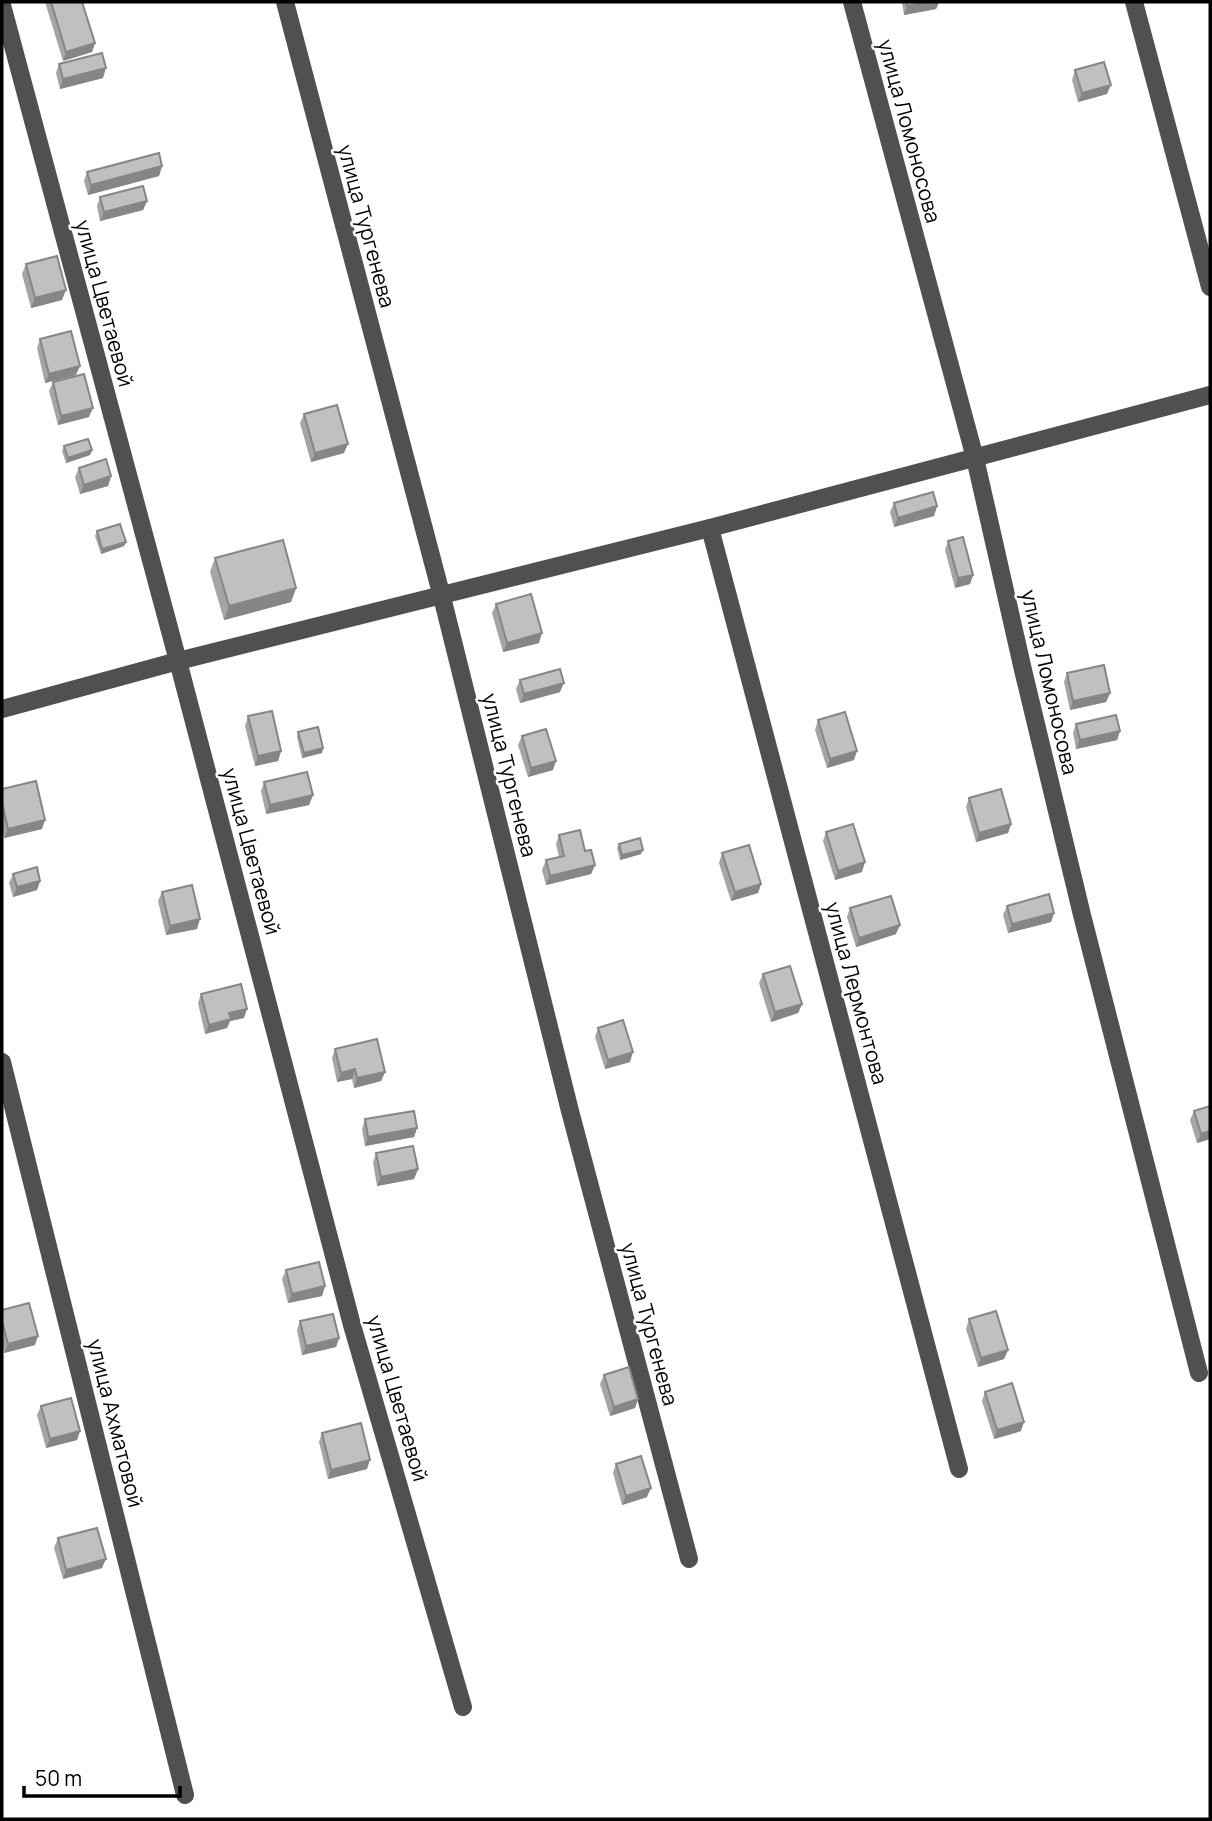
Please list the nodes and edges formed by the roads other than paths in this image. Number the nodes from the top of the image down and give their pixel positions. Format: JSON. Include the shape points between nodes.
{"nodes":[{"id":1,"x":285,"y":2,"type":"edge"},
{"id":2,"x":852,"y":2,"type":"edge"},
{"id":3,"x":1134,"y":2,"type":"edge"},
{"id":4,"x":2,"y":5,"type":"edge"},
{"id":5,"x":1210,"y":287,"type":"edge"},
{"id":6,"x":1210,"y":395,"type":"edge"},
{"id":7,"x":975,"y":458,"type":"junction"},
{"id":8,"x":710,"y":528,"type":"junction"},
{"id":9,"x":442,"y":597,"type":"junction"},
{"id":10,"x":178,"y":661,"type":"junction"},
{"id":11,"x":2,"y":709,"type":"edge"},
{"id":12,"x":2,"y":1062,"type":"edge"},
{"id":13,"x":1199,"y":1373,"type":"dead end"},
{"id":14,"x":959,"y":1469,"type":"dead end"},
{"id":15,"x":689,"y":1559,"type":"dead end"},
{"id":16,"x":463,"y":1707,"type":"dead end"},
{"id":17,"x":185,"y":1796,"type":"dead end"}],
"edges":[{"from":1,"to":9,"type":"street","name":"улица Тургенева"},
{"from":2,"to":7,"type":"street","name":"улица Ломоносова"},
{"from":3,"to":5,"type":"street"},
{"from":4,"to":10,"type":"street","name":"улица Цветаевой"},
{"from":6,"to":7,"type":"street"},
{"from":7,"to":8,"type":"street"},
{"from":7,"to":13,"type":"street","name":"улица Ломоносова","via":[[1079,902]]},
{"from":8,"to":9,"type":"street"},
{"from":8,"to":14,"type":"street","name":"улица Лермонтова"},
{"from":9,"to":10,"type":"street"},
{"from":9,"to":15,"type":"street","name":"улица Тургенева","via":[[570,1111]]},
{"from":10,"to":11,"type":"street"},
{"from":10,"to":16,"type":"street","name":"улица Цветаевой","via":[[352,1325]]},
{"from":12,"to":17,"type":"street","name":"улица Ахматовой"}]}
